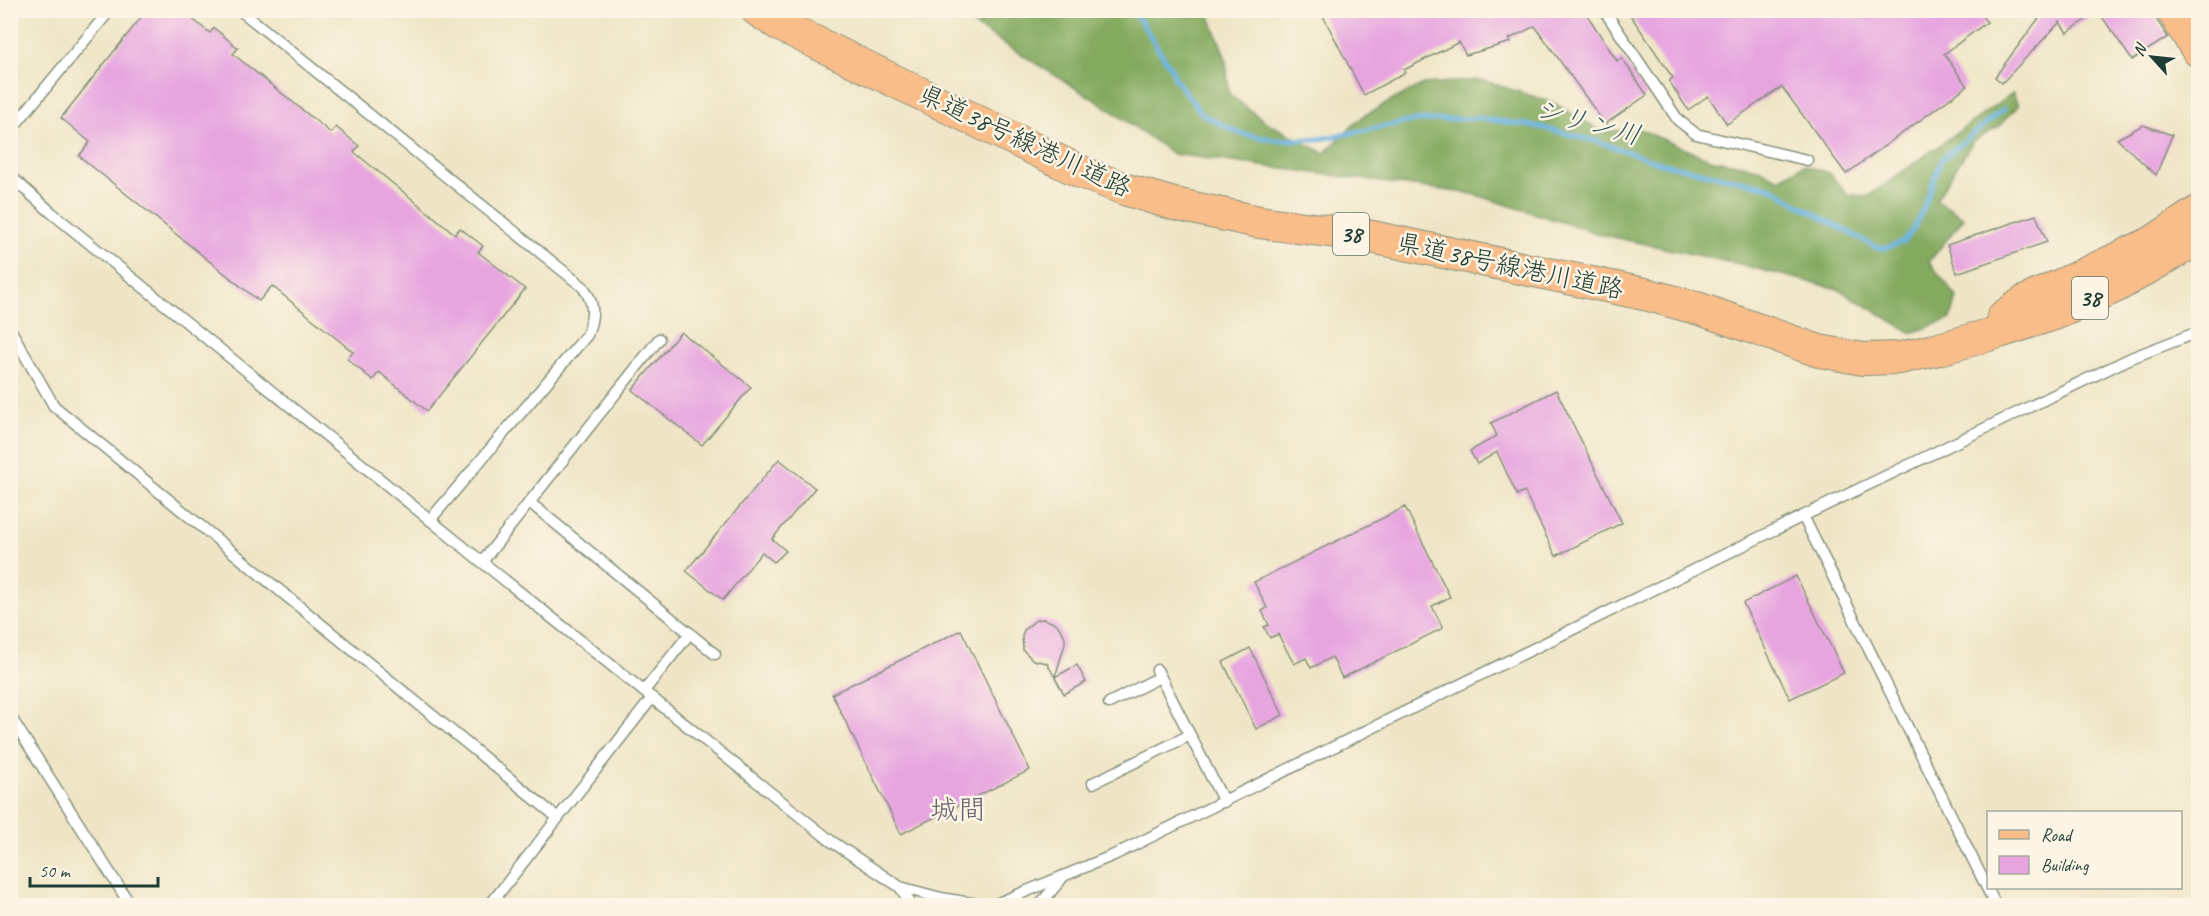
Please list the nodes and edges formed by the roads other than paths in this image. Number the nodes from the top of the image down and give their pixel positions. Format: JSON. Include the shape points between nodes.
{"nodes":[{"id":1,"x":110,"y":10,"type":"edge"},
{"id":2,"x":240,"y":10,"type":"edge"},
{"id":3,"x":757,"y":10,"type":"edge"},
{"id":4,"x":1604,"y":10,"type":"edge"},
{"id":5,"x":2173,"y":10,"type":"edge"},
{"id":6,"x":2199,"y":50,"type":"edge"},
{"id":7,"x":10,"y":132,"type":"edge"},
{"id":8,"x":1807,"y":160,"type":"dead end"},
{"id":9,"x":10,"y":176,"type":"edge"},
{"id":10,"x":2199,"y":212,"type":"edge"},
{"id":11,"x":2199,"y":239,"type":"edge"},
{"id":12,"x":10,"y":329,"type":"edge"},
{"id":13,"x":2199,"y":332,"type":"edge"},
{"id":14,"x":1973,"y":338,"type":"junction"},
{"id":15,"x":659,"y":339,"type":"dead end"},
{"id":16,"x":529,"y":502,"type":"junction"},
{"id":17,"x":1803,"y":516,"type":"junction"},
{"id":18,"x":430,"y":520,"type":"junction"},
{"id":19,"x":482,"y":562,"type":"junction"},
{"id":20,"x":690,"y":633,"type":"junction"},
{"id":21,"x":715,"y":654,"type":"dead end"},
{"id":22,"x":648,"y":695,"type":"junction"},
{"id":23,"x":1109,"y":703,"type":"dead end"},
{"id":24,"x":10,"y":716,"type":"edge"},
{"id":25,"x":1190,"y":735,"type":"junction"},
{"id":26,"x":1093,"y":783,"type":"dead end"},
{"id":27,"x":1224,"y":802,"type":"junction"},
{"id":28,"x":558,"y":818,"type":"junction"},
{"id":29,"x":1064,"y":876,"type":"junction"},
{"id":30,"x":900,"y":888,"type":"junction"},
{"id":31,"x":1987,"y":888,"type":"edge"},
{"id":32,"x":1988,"y":889,"type":"edge"},
{"id":33,"x":131,"y":906,"type":"edge"},
{"id":34,"x":489,"y":906,"type":"edge"},
{"id":35,"x":912,"y":906,"type":"edge"},
{"id":36,"x":989,"y":906,"type":"edge"},
{"id":37,"x":1039,"y":906,"type":"edge"},
{"id":38,"x":1996,"y":906,"type":"edge"}],
"edges":[{"from":1,"to":7,"type":"lane"},
{"from":2,"to":18,"type":"lane","via":[[583,286],[591,297],[593,310],[587,335]]},
{"from":3,"to":14,"type":"main road","name":"県道38号線港川道路","number":"38","via":[[780,25],[1081,172],[1174,204],[1259,222],[1367,236],[1594,283],[1700,309],[1839,356],[1900,358]]},
{"from":4,"to":8,"type":"lane","via":[[1678,120],[1696,134]]},
{"from":5,"to":6,"type":"highway"},
{"from":9,"to":18,"type":"lane"},
{"from":10,"to":14,"type":"main road","name":"県道38号線港川道路","number":"38","via":[[2151,243],[2024,302]]},
{"from":11,"to":14,"type":"main road","name":"県道38号線港川道路","number":"38","via":[[2115,287],[2057,313]]},
{"from":12,"to":28,"type":"lane","via":[[54,406]]},
{"from":13,"to":17,"type":"lane","via":[[2131,358]]},
{"from":15,"to":16,"type":"lane"},
{"from":16,"to":19,"type":"lane"},
{"from":16,"to":20,"type":"lane"},
{"from":17,"to":27,"type":"lane"},
{"from":17,"to":31,"type":"lane"},
{"from":18,"to":19,"type":"lane"},
{"from":19,"to":22,"type":"lane"},
{"from":20,"to":21,"type":"lane"},
{"from":20,"to":22,"type":"lane"},
{"from":22,"to":28,"type":"lane"},
{"from":22,"to":30,"type":"lane","via":[[831,841]]},
{"from":23,"to":25,"type":"lane","via":[[1159,673]]},
{"from":24,"to":33,"type":"lane"},
{"from":25,"to":26,"type":"lane"},
{"from":25,"to":27,"type":"lane"},
{"from":27,"to":29,"type":"lane"},
{"from":28,"to":34,"type":"lane"},
{"from":29,"to":36,"type":"lane"},
{"from":29,"to":37,"type":"lane"},
{"from":30,"to":35,"type":"lane"},
{"from":30,"to":36,"type":"lane"},
{"from":32,"to":38,"type":"lane"}]}
